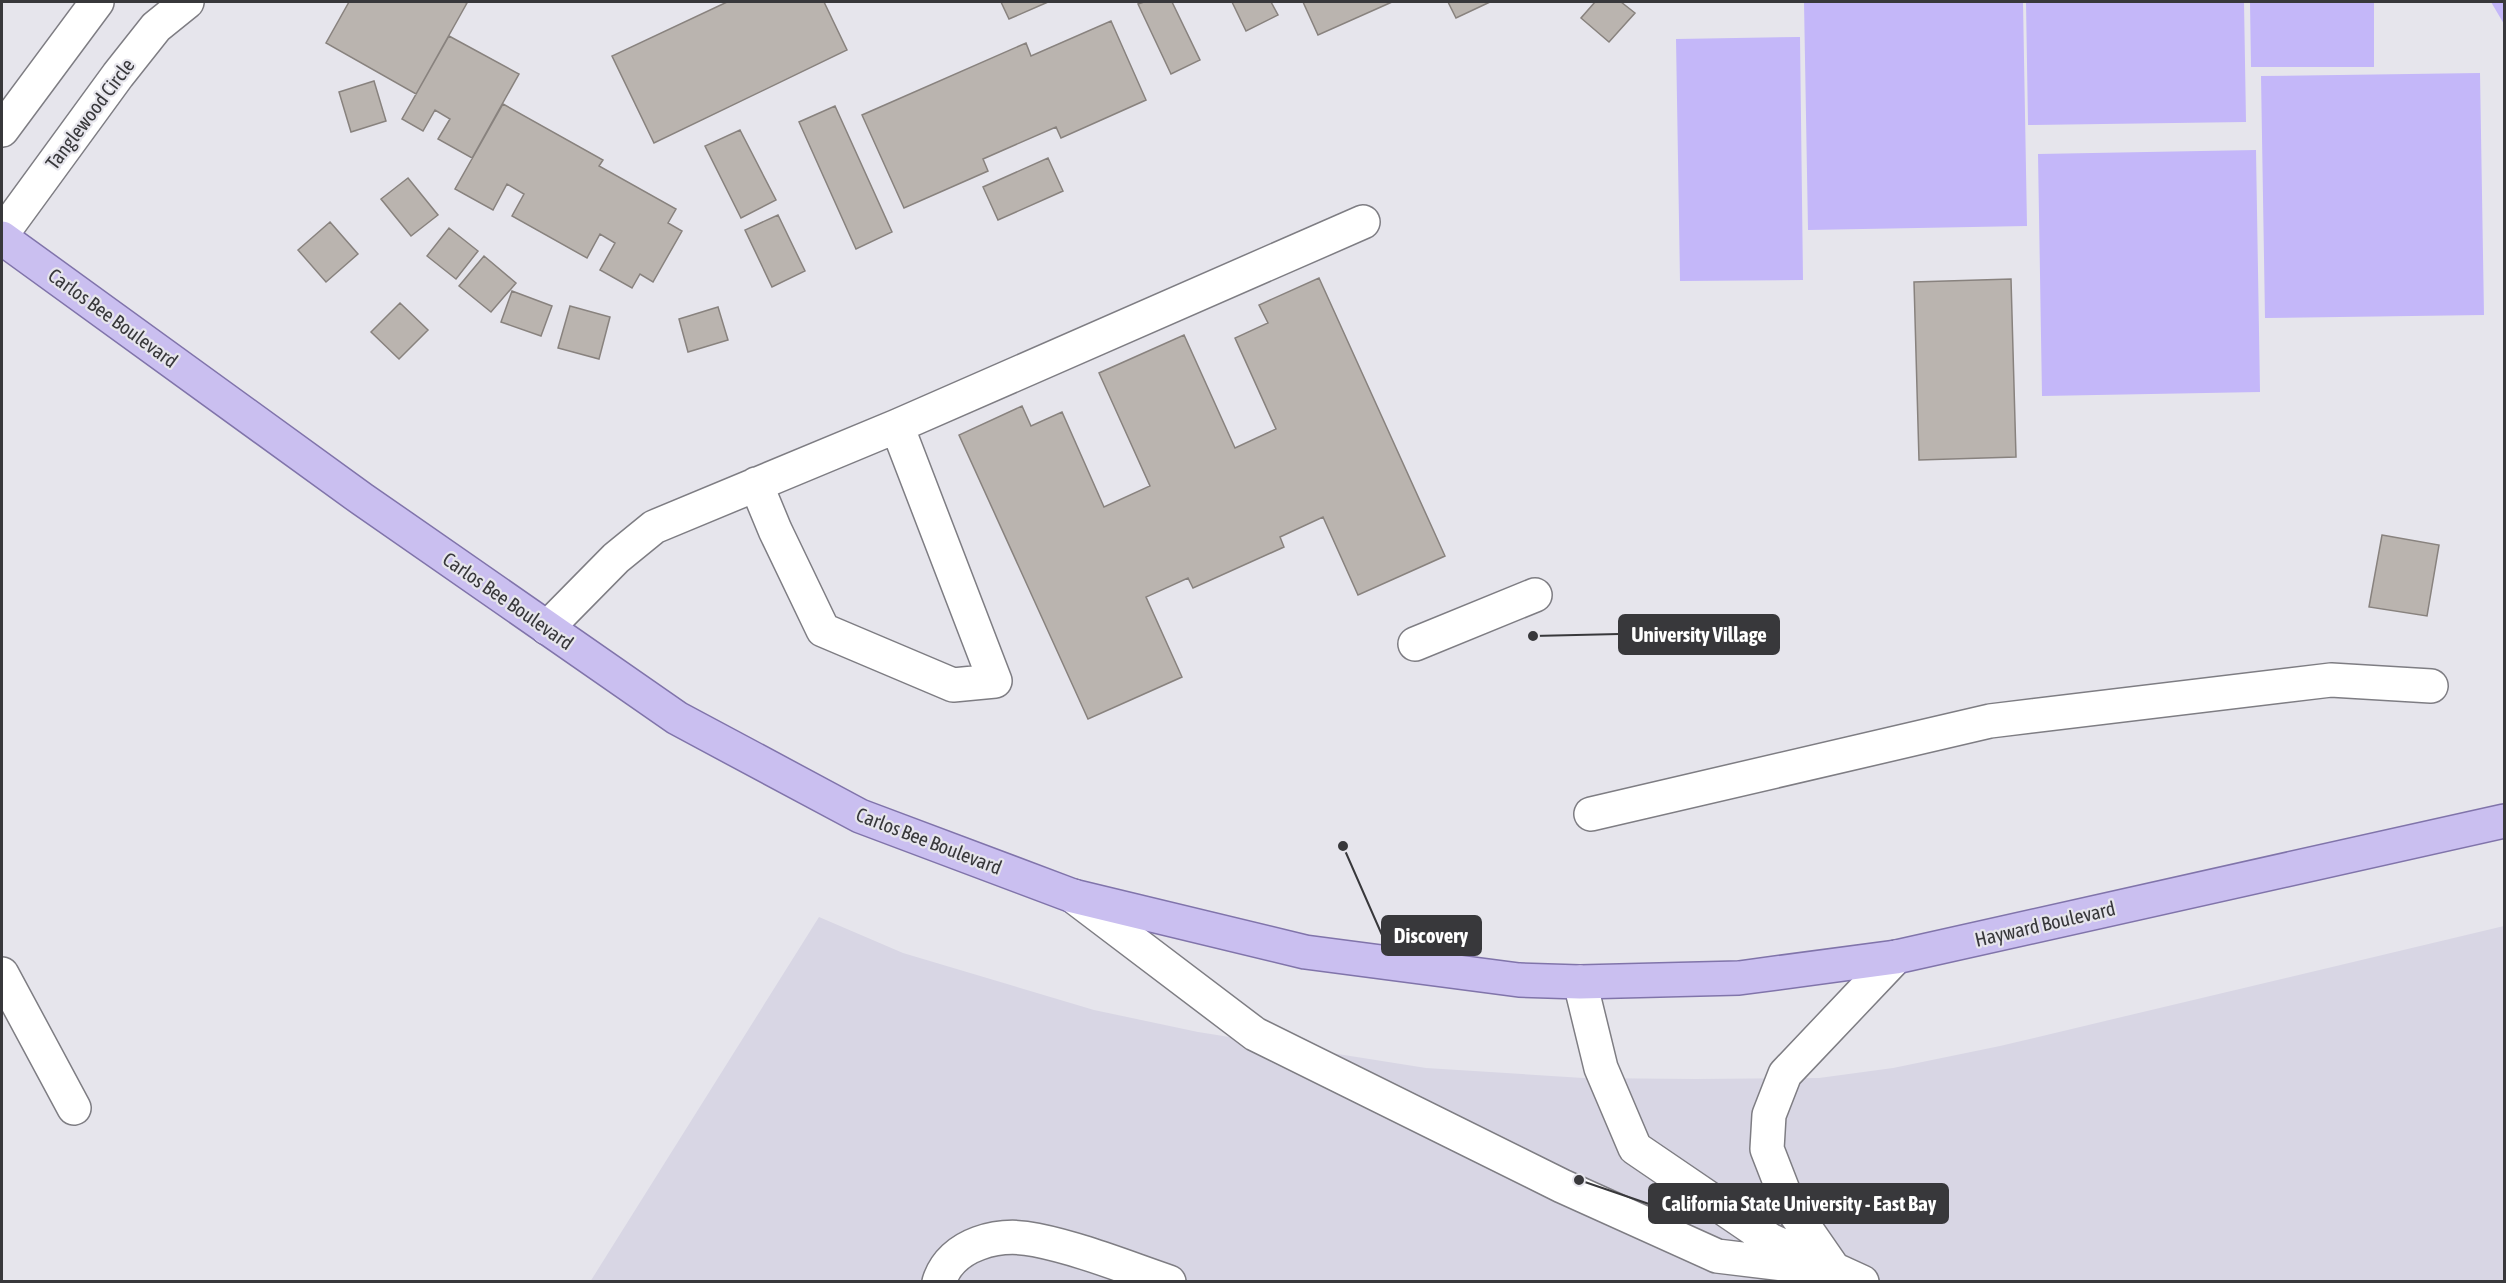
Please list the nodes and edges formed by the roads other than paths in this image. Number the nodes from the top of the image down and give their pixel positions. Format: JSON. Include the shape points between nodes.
{"nodes":[{"id":1,"x":97,"y":2,"type":"edge"},
{"id":2,"x":187,"y":2,"type":"edge"},
{"id":3,"x":2,"y":130,"type":"edge"},
{"id":4,"x":1363,"y":222,"type":"dead end"},
{"id":5,"x":2,"y":236,"type":"edge"},
{"id":6,"x":897,"y":426,"type":"junction"},
{"id":7,"x":756,"y":484,"type":"junction"},
{"id":8,"x":1534,"y":595,"type":"dead end"},
{"id":9,"x":547,"y":628,"type":"junction"},
{"id":10,"x":1416,"y":644,"type":"dead end"},
{"id":11,"x":2431,"y":686,"type":"dead end"},
{"id":12,"x":1591,"y":814,"type":"dead end"},
{"id":13,"x":2505,"y":821,"type":"edge"},
{"id":14,"x":1073,"y":896,"type":"junction"},
{"id":15,"x":1896,"y":957,"type":"junction"},
{"id":16,"x":2,"y":974,"type":"edge"},
{"id":17,"x":1580,"y":982,"type":"junction"},
{"id":18,"x":74,"y":1108,"type":"dead end"},
{"id":19,"x":1848,"y":1276,"type":"edge"},
{"id":20,"x":939,"y":1281,"type":"edge"},
{"id":21,"x":1169,"y":1281,"type":"edge"}],
"edges":[{"from":1,"to":3,"type":"street"},
{"from":2,"to":5,"type":"street","name":"Tanglewood Circle","via":[[156,27],[117,75]]},
{"from":4,"to":6,"type":"street"},
{"from":5,"to":9,"type":"main road","name":"Carlos Bee Boulevard","via":[[362,499]]},
{"from":6,"to":7,"type":"street"},
{"from":6,"to":7,"type":"street","via":[[995,681],[953,685],[823,630]]},
{"from":7,"to":9,"type":"street","via":[[654,527],[616,558]]},
{"from":8,"to":10,"type":"street"},
{"from":9,"to":14,"type":"main road","name":"Carlos Bee Boulevard","via":[[676,718],[860,816]]},
{"from":11,"to":12,"type":"street","via":[[2331,680],[1990,721]]},
{"from":13,"to":15,"type":"main road","name":"Hayward Boulevard"},
{"from":14,"to":17,"type":"main road","name":"Carlos Bee Boulevard","via":[[1305,952],[1519,980]]},
{"from":14,"to":19,"type":"street","via":[[1255,1034],[1562,1186],[1717,1256]]},
{"from":15,"to":17,"type":"main road","name":"Hayward Boulevard","via":[[1739,978]]},
{"from":15,"to":19,"type":"street","via":[[1785,1074],[1769,1115],[1767,1149],[1788,1203]]},
{"from":16,"to":18,"type":"street"},
{"from":17,"to":19,"type":"street","via":[[1601,1068],[1635,1148],[1770,1240]]},
{"from":20,"to":21,"type":"street","via":[[956,1255],[978,1242],[1008,1238],[1035,1239]]}]}
